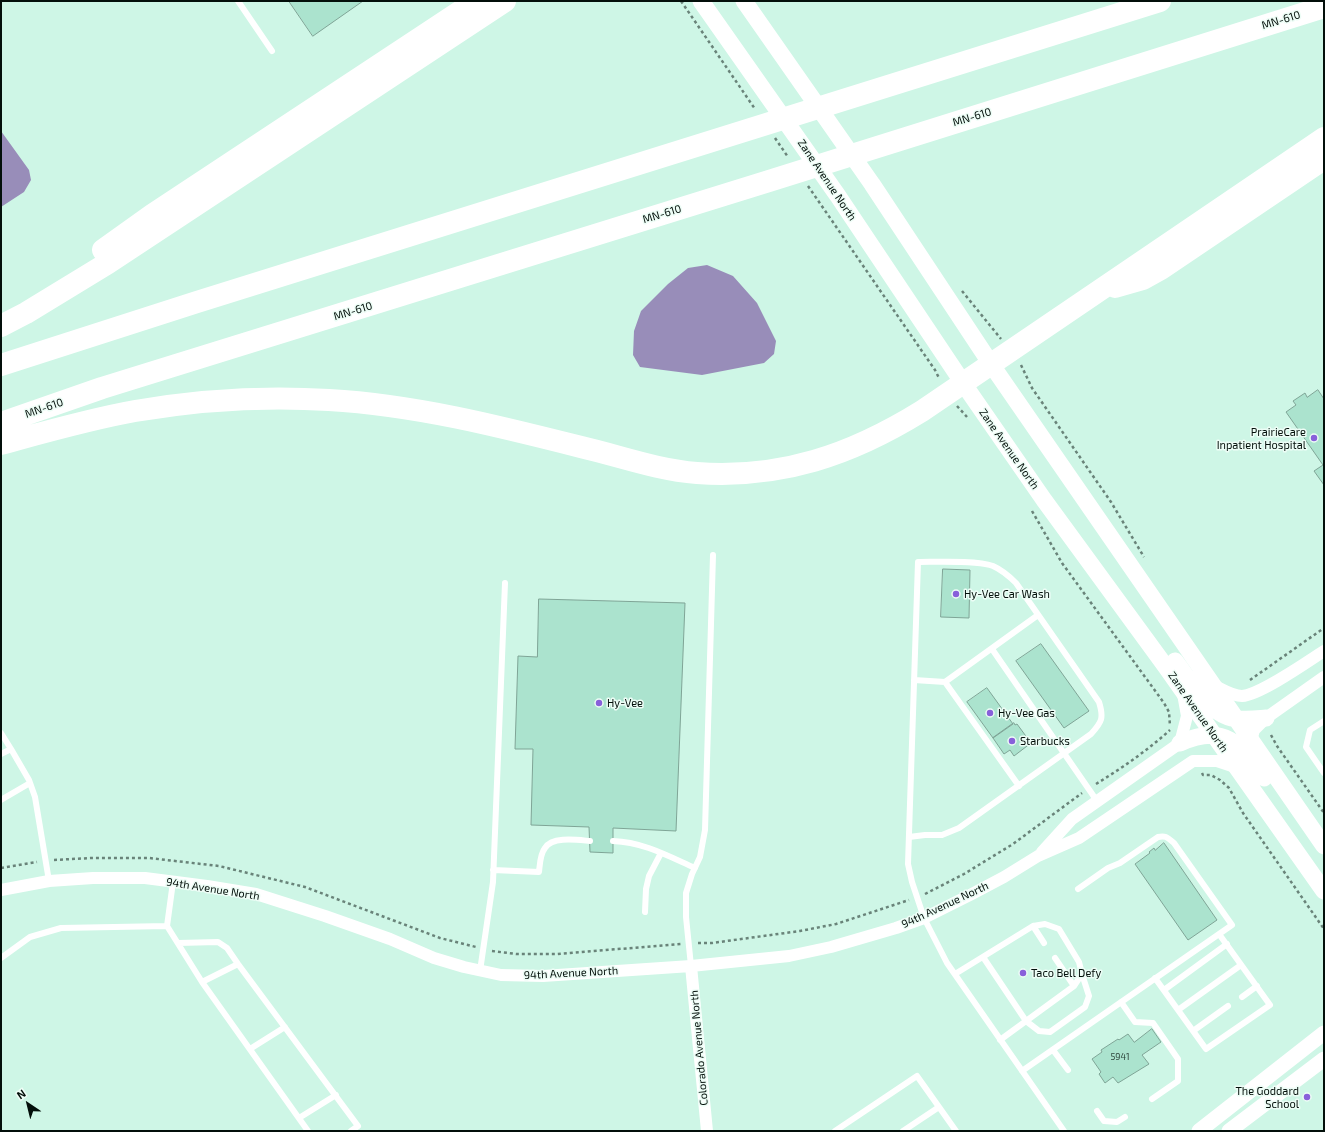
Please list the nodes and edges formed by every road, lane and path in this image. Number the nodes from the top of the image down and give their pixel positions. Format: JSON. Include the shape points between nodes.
{"nodes":[{"id":1,"x":238,"y":1,"type":"edge"},
{"id":2,"x":476,"y":1,"type":"edge"},
{"id":3,"x":505,"y":1,"type":"edge"},
{"id":4,"x":681,"y":1,"type":"edge"},
{"id":5,"x":701,"y":1,"type":"edge"},
{"id":6,"x":744,"y":1,"type":"edge"},
{"id":7,"x":1160,"y":1,"type":"edge"},
{"id":8,"x":1324,"y":7,"type":"edge"},
{"id":9,"x":272,"y":51,"type":"dead end"},
{"id":10,"x":758,"y":113,"type":"dead end"},
{"id":11,"x":771,"y":132,"type":"dead end"},
{"id":12,"x":1324,"y":138,"type":"edge"},
{"id":13,"x":788,"y":158,"type":"dead end"},
{"id":14,"x":1324,"y":159,"type":"edge"},
{"id":15,"x":806,"y":183,"type":"dead end"},
{"id":16,"x":959,"y":288,"type":"dead end"},
{"id":17,"x":1098,"y":290,"type":"junction"},
{"id":18,"x":26,"y":313,"type":"junction"},
{"id":19,"x":1,"y":326,"type":"edge"},
{"id":20,"x":1010,"y":351,"type":"junction"},
{"id":21,"x":991,"y":364,"type":"junction"},
{"id":22,"x":1,"y":365,"type":"edge"},
{"id":23,"x":942,"y":383,"type":"dead end"},
{"id":24,"x":963,"y":383,"type":"junction"},
{"id":25,"x":959,"y":409,"type":"dead end"},
{"id":26,"x":969,"y":419,"type":"dead end"},
{"id":27,"x":1,"y":423,"type":"edge"},
{"id":28,"x":1,"y":444,"type":"edge"},
{"id":29,"x":1047,"y":504,"type":"junction"},
{"id":30,"x":1030,"y":507,"type":"dead end"},
{"id":31,"x":713,"y":555,"type":"dead end"},
{"id":32,"x":1146,"y":560,"type":"dead end"},
{"id":33,"x":505,"y":583,"type":"dead end"},
{"id":34,"x":1038,"y":614,"type":"junction"},
{"id":35,"x":1324,"y":628,"type":"edge"},
{"id":36,"x":992,"y":649,"type":"junction"},
{"id":37,"x":1324,"y":651,"type":"edge"},
{"id":38,"x":1324,"y":677,"type":"edge"},
{"id":39,"x":914,"y":680,"type":"junction"},
{"id":40,"x":945,"y":682,"type":"junction"},
{"id":41,"x":1246,"y":682,"type":"dead end"},
{"id":42,"x":1213,"y":685,"type":"junction"},
{"id":43,"x":1182,"y":691,"type":"junction"},
{"id":44,"x":1266,"y":718,"type":"junction"},
{"id":45,"x":1236,"y":719,"type":"junction"},
{"id":46,"x":1324,"y":721,"type":"edge"},
{"id":47,"x":1170,"y":730,"type":"junction"},
{"id":48,"x":1,"y":733,"type":"edge"},
{"id":49,"x":1214,"y":734,"type":"junction"},
{"id":50,"x":1271,"y":734,"type":"dead end"},
{"id":51,"x":1177,"y":740,"type":"junction"},
{"id":52,"x":1251,"y":740,"type":"junction"},
{"id":53,"x":11,"y":749,"type":"junction"},
{"id":54,"x":1064,"y":752,"type":"junction"},
{"id":55,"x":1,"y":754,"type":"edge"},
{"id":56,"x":1238,"y":768,"type":"junction"},
{"id":57,"x":1200,"y":772,"type":"dead end"},
{"id":58,"x":1324,"y":772,"type":"edge"},
{"id":59,"x":30,"y":783,"type":"junction"},
{"id":60,"x":1019,"y":786,"type":"junction"},
{"id":61,"x":1089,"y":788,"type":"junction"},
{"id":62,"x":1,"y":800,"type":"edge"},
{"id":63,"x":1097,"y":801,"type":"junction"},
{"id":64,"x":1324,"y":813,"type":"edge"},
{"id":65,"x":909,"y":837,"type":"junction"},
{"id":66,"x":590,"y":841,"type":"dead end"},
{"id":67,"x":613,"y":841,"type":"dead end"},
{"id":68,"x":1324,"y":847,"type":"edge"},
{"id":69,"x":661,"y":853,"type":"junction"},
{"id":70,"x":1038,"y":856,"type":"junction"},
{"id":71,"x":46,"y":861,"type":"junction"},
{"id":72,"x":1,"y":868,"type":"edge"},
{"id":73,"x":695,"y":868,"type":"junction"},
{"id":74,"x":493,"y":870,"type":"junction"},
{"id":75,"x":49,"y":881,"type":"junction"},
{"id":76,"x":173,"y":882,"type":"junction"},
{"id":77,"x":1078,"y":889,"type":"dead end"},
{"id":78,"x":1,"y":890,"type":"edge"},
{"id":79,"x":1324,"y":891,"type":"edge"},
{"id":80,"x":917,"y":897,"type":"junction"},
{"id":81,"x":645,"y":912,"type":"dead end"},
{"id":82,"x":924,"y":918,"type":"junction"},
{"id":83,"x":167,"y":926,"type":"junction"},
{"id":84,"x":1032,"y":926,"type":"junction"},
{"id":85,"x":1324,"y":930,"type":"edge"},
{"id":86,"x":1219,"y":934,"type":"junction"},
{"id":87,"x":178,"y":943,"type":"junction"},
{"id":88,"x":1044,"y":943,"type":"dead end"},
{"id":89,"x":689,"y":944,"type":"junction"},
{"id":90,"x":1227,"y":944,"type":"junction"},
{"id":91,"x":482,"y":949,"type":"junction"},
{"id":92,"x":983,"y":957,"type":"junction"},
{"id":93,"x":1,"y":958,"type":"edge"},
{"id":94,"x":1055,"y":958,"type":"dead end"},
{"id":95,"x":238,"y":964,"type":"junction"},
{"id":96,"x":1241,"y":965,"type":"junction"},
{"id":97,"x":691,"y":966,"type":"junction"},
{"id":98,"x":480,"y":971,"type":"junction"},
{"id":99,"x":955,"y":974,"type":"junction"},
{"id":100,"x":1082,"y":974,"type":"junction"},
{"id":101,"x":1155,"y":978,"type":"junction"},
{"id":102,"x":202,"y":982,"type":"junction"},
{"id":103,"x":1074,"y":986,"type":"junction"},
{"id":104,"x":1257,"y":986,"type":"junction"},
{"id":105,"x":1164,"y":990,"type":"junction"},
{"id":106,"x":1242,"y":997,"type":"dead end"},
{"id":107,"x":1121,"y":1002,"type":"junction"},
{"id":108,"x":1228,"y":1006,"type":"dead end"},
{"id":109,"x":1178,"y":1010,"type":"junction"},
{"id":110,"x":1026,"y":1021,"type":"junction"},
{"id":111,"x":285,"y":1027,"type":"junction"},
{"id":112,"x":1193,"y":1031,"type":"junction"},
{"id":113,"x":1324,"y":1033,"type":"edge"},
{"id":114,"x":1000,"y":1040,"type":"junction"},
{"id":115,"x":250,"y":1049,"type":"junction"},
{"id":116,"x":1053,"y":1050,"type":"junction"},
{"id":117,"x":1324,"y":1060,"type":"edge"},
{"id":118,"x":1068,"y":1070,"type":"dead end"},
{"id":119,"x":1022,"y":1071,"type":"junction"},
{"id":120,"x":336,"y":1096,"type":"junction"},
{"id":121,"x":1152,"y":1099,"type":"dead end"},
{"id":122,"x":939,"y":1107,"type":"junction"},
{"id":123,"x":1097,"y":1112,"type":"dead end"},
{"id":124,"x":1125,"y":1117,"type":"dead end"},
{"id":125,"x":299,"y":1118,"type":"junction"},
{"id":126,"x":308,"y":1131,"type":"edge"},
{"id":127,"x":351,"y":1131,"type":"edge"},
{"id":128,"x":707,"y":1131,"type":"edge"},
{"id":129,"x":836,"y":1131,"type":"edge"},
{"id":130,"x":903,"y":1131,"type":"edge"},
{"id":131,"x":956,"y":1131,"type":"edge"},
{"id":132,"x":1064,"y":1131,"type":"edge"},
{"id":133,"x":1199,"y":1131,"type":"edge"},
{"id":134,"x":1229,"y":1131,"type":"edge"}],
"edges":[{"from":1,"to":9,"type":"lane"},
{"from":2,"to":18,"type":"highway","via":[[136,226],[55,287]]},
{"from":3,"to":18,"type":"highway","via":[[108,263]]},
{"from":4,"to":10,"type":"path"},
{"from":5,"to":24,"type":"main road","name":"Zane Avenue North","via":[[838,196]]},
{"from":6,"to":21,"type":"main road","via":[[872,184]]},
{"from":7,"to":22,"type":"highway"},
{"from":8,"to":27,"type":"highway","name":"MN-610","via":[[109,386]]},
{"from":11,"to":13,"type":"path"},
{"from":12,"to":17,"type":"highway"},
{"from":14,"to":17,"type":"highway","via":[[1161,269],[1131,282]]},
{"from":15,"to":23,"type":"path"},
{"from":16,"to":20,"type":"path"},
{"from":17,"to":20,"type":"highway"},
{"from":18,"to":19,"type":"highway"},
{"from":20,"to":21,"type":"highway"},
{"from":20,"to":32,"type":"path","via":[[1022,367],[1032,388],[1111,502]]},
{"from":21,"to":24,"type":"highway"},
{"from":21,"to":42,"type":"main road"},
{"from":24,"to":28,"type":"highway","via":[[906,422],[866,443],[798,466],[745,473],[676,471],[458,417],[329,400],[251,399],[163,407],[94,420]]},
{"from":24,"to":29,"type":"main road","name":"Zane Avenue North"},
{"from":25,"to":26,"type":"path"},
{"from":29,"to":43,"type":"main road","name":"Zane Avenue North"},
{"from":29,"to":45,"type":"main road","via":[[1128,597],[1201,695],[1216,710]]},
{"from":30,"to":47,"type":"path","via":[[1062,563],[1164,703],[1169,712]]},
{"from":31,"to":73,"type":"lane","via":[[705,830],[700,857]]},
{"from":33,"to":74,"type":"lane"},
{"from":34,"to":36,"type":"lane"},
{"from":34,"to":39,"type":"lane","via":[[1016,583],[992,566],[978,563],[918,562]]},
{"from":34,"to":54,"type":"lane","via":[[1099,702],[1103,713],[1101,723],[1091,734]]},
{"from":35,"to":41,"type":"path"},
{"from":36,"to":40,"type":"lane"},
{"from":36,"to":54,"type":"lane"},
{"from":37,"to":42,"type":"street","via":[[1268,686],[1243,696],[1234,695]]},
{"from":38,"to":44,"type":"street"},
{"from":39,"to":40,"type":"lane"},
{"from":39,"to":65,"type":"lane"},
{"from":40,"to":60,"type":"lane"},
{"from":42,"to":45,"type":"main road"},
{"from":43,"to":49,"type":"main road","name":"Zane Avenue North"},
{"from":43,"to":51,"type":"street","via":[[1187,716]]},
{"from":44,"to":45,"type":"main road"},
{"from":44,"to":52,"type":"street","via":[[1254,730]]},
{"from":45,"to":52,"type":"main road"},
{"from":46,"to":58,"type":"lane","via":[[1310,730],[1306,747]]},
{"from":47,"to":51,"type":"path"},
{"from":47,"to":61,"type":"path"},
{"from":48,"to":53,"type":"lane"},
{"from":49,"to":51,"type":"main road"},
{"from":49,"to":56,"type":"main road","name":"Zane Avenue North"},
{"from":49,"to":68,"type":"main road","via":[[1238,746],[1257,768],[1288,813]]},
{"from":50,"to":64,"type":"path"},
{"from":51,"to":63,"type":"street","name":"94th Avenue North"},
{"from":52,"to":68,"type":"main road"},
{"from":53,"to":55,"type":"lane"},
{"from":53,"to":59,"type":"lane"},
{"from":54,"to":60,"type":"lane"},
{"from":54,"to":61,"type":"lane"},
{"from":56,"to":70,"type":"street","name":"94th Avenue North","via":[[1217,761],[1193,762],[1079,838]]},
{"from":56,"to":79,"type":"main road","name":"Zane Avenue North"},
{"from":57,"to":85,"type":"path","via":[[1203,776],[1211,775],[1229,788],[1243,813]]},
{"from":59,"to":62,"type":"lane"},
{"from":59,"to":71,"type":"lane","via":[[35,797]]},
{"from":60,"to":65,"type":"lane","via":[[960,828],[942,835]]},
{"from":61,"to":63,"type":"lane"},
{"from":61,"to":80,"type":"path","via":[[1013,844],[964,874]]},
{"from":63,"to":70,"type":"street","name":"94th Avenue North","via":[[1072,819]]},
{"from":65,"to":80,"type":"lane","via":[[908,864]]},
{"from":66,"to":74,"type":"lane","via":[[552,842],[542,853],[539,872]]},
{"from":67,"to":69,"type":"lane","via":[[634,844]]},
{"from":69,"to":73,"type":"lane"},
{"from":69,"to":81,"type":"lane","via":[[649,876]]},
{"from":70,"to":82,"type":"street","name":"94th Avenue North","via":[[1004,877]]},
{"from":71,"to":72,"type":"path"},
{"from":71,"to":75,"type":"lane"},
{"from":71,"to":91,"type":"path","via":[[150,858],[219,866],[306,887],[440,938]]},
{"from":73,"to":89,"type":"lane","via":[[686,893]]},
{"from":74,"to":91,"type":"lane"},
{"from":75,"to":76,"type":"street","name":"94th Avenue North","via":[[145,878]]},
{"from":75,"to":78,"type":"street","name":"94th Avenue North"},
{"from":76,"to":83,"type":"lane"},
{"from":76,"to":98,"type":"street","name":"94th Avenue North","via":[[256,894],[390,939],[434,958]]},
{"from":77,"to":86,"type":"lane","via":[[1158,836],[1168,837],[1232,925]]},
{"from":80,"to":82,"type":"lane"},
{"from":80,"to":89,"type":"path","via":[[836,924],[712,943]]},
{"from":82,"to":97,"type":"street","name":"94th Avenue North","via":[[831,947],[788,956]]},
{"from":82,"to":99,"type":"lane"},
{"from":83,"to":87,"type":"lane"},
{"from":83,"to":93,"type":"lane","via":[[61,928],[30,937]]},
{"from":84,"to":88,"type":"lane"},
{"from":84,"to":92,"type":"lane"},
{"from":84,"to":100,"type":"lane","via":[[1045,924],[1059,930],[1080,962]]},
{"from":86,"to":90,"type":"lane"},
{"from":86,"to":101,"type":"lane"},
{"from":87,"to":95,"type":"lane","via":[[218,942],[227,948]]},
{"from":87,"to":102,"type":"lane"},
{"from":89,"to":91,"type":"path","via":[[557,954],[516,954]]},
{"from":89,"to":97,"type":"lane"},
{"from":90,"to":96,"type":"lane"},
{"from":90,"to":105,"type":"lane"},
{"from":91,"to":98,"type":"lane"},
{"from":92,"to":99,"type":"lane"},
{"from":92,"to":110,"type":"lane"},
{"from":94,"to":103,"type":"lane"},
{"from":95,"to":102,"type":"lane"},
{"from":95,"to":111,"type":"lane"},
{"from":96,"to":104,"type":"lane"},
{"from":96,"to":109,"type":"lane"},
{"from":97,"to":98,"type":"street","name":"94th Avenue North","via":[[543,976]]},
{"from":97,"to":128,"type":"street","name":"Colorado Avenue North"},
{"from":99,"to":114,"type":"lane"},
{"from":100,"to":103,"type":"lane"},
{"from":100,"to":110,"type":"lane","via":[[1090,996],[1085,1007],[1050,1032],[1039,1031]]},
{"from":101,"to":105,"type":"lane"},
{"from":101,"to":107,"type":"lane"},
{"from":102,"to":115,"type":"lane"},
{"from":103,"to":110,"type":"lane"},
{"from":104,"to":106,"type":"lane"},
{"from":104,"to":112,"type":"lane","via":[[1270,1005],[1206,1049]]},
{"from":105,"to":109,"type":"lane"},
{"from":107,"to":116,"type":"lane"},
{"from":107,"to":121,"type":"lane","via":[[1135,1022],[1153,1023],[1178,1059],[1178,1081]]},
{"from":108,"to":112,"type":"lane"},
{"from":109,"to":112,"type":"lane"},
{"from":110,"to":114,"type":"lane"},
{"from":111,"to":115,"type":"lane"},
{"from":111,"to":120,"type":"lane"},
{"from":113,"to":133,"type":"street"},
{"from":114,"to":119,"type":"lane"},
{"from":115,"to":125,"type":"lane"},
{"from":116,"to":118,"type":"lane"},
{"from":116,"to":119,"type":"lane"},
{"from":117,"to":134,"type":"street"},
{"from":119,"to":132,"type":"lane"},
{"from":120,"to":125,"type":"lane"},
{"from":120,"to":127,"type":"lane","via":[[358,1126]]},
{"from":122,"to":129,"type":"lane","via":[[917,1076]]},
{"from":122,"to":130,"type":"lane"},
{"from":122,"to":131,"type":"lane"},
{"from":123,"to":124,"type":"lane","via":[[1104,1121],[1117,1122]]},
{"from":125,"to":126,"type":"lane"}]}
